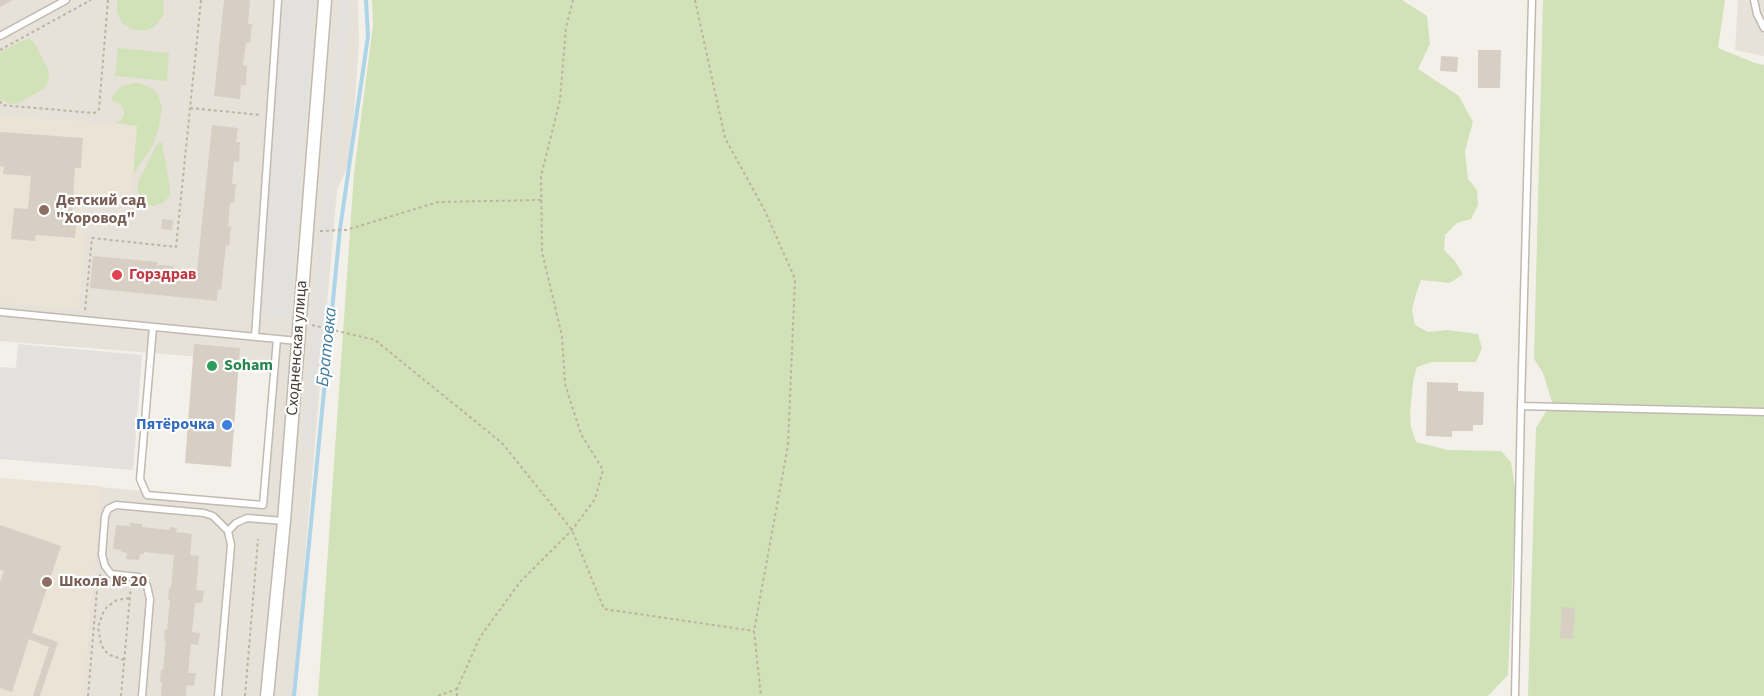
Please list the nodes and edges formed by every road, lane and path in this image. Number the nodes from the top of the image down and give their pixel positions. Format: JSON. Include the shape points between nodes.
{"nodes":[{"id":1,"x":66,"y":0,"type":"edge"},
{"id":2,"x":91,"y":0,"type":"edge"},
{"id":3,"x":108,"y":0,"type":"edge"},
{"id":4,"x":201,"y":0,"type":"edge"},
{"id":5,"x":278,"y":0,"type":"edge"},
{"id":6,"x":325,"y":0,"type":"edge"},
{"id":7,"x":573,"y":0,"type":"edge"},
{"id":8,"x":695,"y":0,"type":"edge"},
{"id":9,"x":1532,"y":0,"type":"edge"},
{"id":10,"x":1754,"y":0,"type":"edge"},
{"id":11,"x":1764,"y":28,"type":"edge"},
{"id":12,"x":0,"y":36,"type":"edge"},
{"id":13,"x":0,"y":50,"type":"edge"},
{"id":14,"x":1,"y":103,"type":"edge"},
{"id":15,"x":190,"y":108,"type":"junction"},
{"id":16,"x":270,"y":116,"type":"junction"},
{"id":17,"x":541,"y":200,"type":"junction"},
{"id":18,"x":307,"y":232,"type":"junction"},
{"id":19,"x":0,"y":312,"type":"edge"},
{"id":20,"x":84,"y":320,"type":"junction"},
{"id":21,"x":300,"y":322,"type":"junction"},
{"id":22,"x":153,"y":327,"type":"junction"},
{"id":23,"x":255,"y":337,"type":"junction"},
{"id":24,"x":277,"y":339,"type":"junction"},
{"id":25,"x":298,"y":341,"type":"junction"},
{"id":26,"x":1521,"y":406,"type":"junction"},
{"id":27,"x":1764,"y":412,"type":"edge"},
{"id":28,"x":284,"y":521,"type":"junction"},
{"id":29,"x":572,"y":530,"type":"junction"},
{"id":30,"x":228,"y":531,"type":"junction"},
{"id":31,"x":258,"y":539,"type":"dead end"},
{"id":32,"x":105,"y":566,"type":"junction"},
{"id":33,"x":132,"y":576,"type":"junction"},
{"id":34,"x":130,"y":598,"type":"junction"},
{"id":35,"x":754,"y":631,"type":"junction"},
{"id":36,"x":124,"y":660,"type":"junction"},
{"id":37,"x":457,"y":689,"type":"junction"},
{"id":38,"x":88,"y":696,"type":"edge"},
{"id":39,"x":121,"y":696,"type":"edge"},
{"id":40,"x":142,"y":696,"type":"edge"},
{"id":41,"x":218,"y":696,"type":"edge"},
{"id":42,"x":245,"y":696,"type":"edge"},
{"id":43,"x":267,"y":696,"type":"edge"},
{"id":44,"x":438,"y":696,"type":"edge"},
{"id":45,"x":457,"y":696,"type":"edge"},
{"id":46,"x":761,"y":696,"type":"edge"},
{"id":47,"x":1515,"y":696,"type":"edge"}],
"edges":[{"from":1,"to":12,"type":"lane"},
{"from":2,"to":13,"type":"path"},
{"from":3,"to":14,"type":"path","via":[[97,112]]},
{"from":4,"to":15,"type":"path"},
{"from":5,"to":16,"type":"lane"},
{"from":6,"to":18,"type":"street","name":"Сходненская улица"},
{"from":7,"to":17,"type":"path","via":[[566,27],[560,100],[540,176]]},
{"from":8,"to":35,"type":"path","via":[[725,138],[765,211],[795,279],[788,446]]},
{"from":9,"to":26,"type":"lane"},
{"from":10,"to":11,"type":"lane"},
{"from":15,"to":16,"type":"path"},
{"from":15,"to":20,"type":"path","via":[[176,247],[92,238]]},
{"from":16,"to":23,"type":"lane"},
{"from":17,"to":18,"type":"path","via":[[438,202],[346,230]]},
{"from":17,"to":29,"type":"path","via":[[542,252],[562,336],[565,384],[581,434],[603,470],[595,498]]},
{"from":18,"to":21,"type":"street","name":"Сходненская улица"},
{"from":19,"to":20,"type":"lane"},
{"from":20,"to":22,"type":"lane"},
{"from":21,"to":25,"type":"street","name":"Сходненская улица"},
{"from":21,"to":29,"type":"path","via":[[375,340],[502,443]]},
{"from":22,"to":23,"type":"lane"},
{"from":22,"to":24,"type":"lane","via":[[140,479],[147,495],[263,505]]},
{"from":23,"to":24,"type":"lane"},
{"from":24,"to":25,"type":"lane"},
{"from":25,"to":28,"type":"street","name":"Сходненская улица"},
{"from":26,"to":27,"type":"lane"},
{"from":26,"to":47,"type":"lane"},
{"from":28,"to":30,"type":"lane","via":[[247,518]]},
{"from":28,"to":43,"type":"street","name":"Сходненская улица"},
{"from":29,"to":35,"type":"path","via":[[604,609]]},
{"from":29,"to":37,"type":"path","via":[[520,582],[480,637]]},
{"from":30,"to":32,"type":"lane","via":[[204,513],[116,505],[105,516]]},
{"from":30,"to":41,"type":"lane","via":[[231,544]]},
{"from":31,"to":42,"type":"path"},
{"from":32,"to":33,"type":"lane","via":[[111,574]]},
{"from":32,"to":38,"type":"path","via":[[98,578]]},
{"from":33,"to":34,"type":"path"},
{"from":33,"to":40,"type":"lane","via":[[143,579],[150,599]]},
{"from":34,"to":36,"type":"path"},
{"from":34,"to":36,"type":"path","via":[[107,607],[98,627],[105,651]]},
{"from":35,"to":46,"type":"path"},
{"from":36,"to":39,"type":"path"},
{"from":37,"to":44,"type":"path"},
{"from":37,"to":45,"type":"path"}]}
